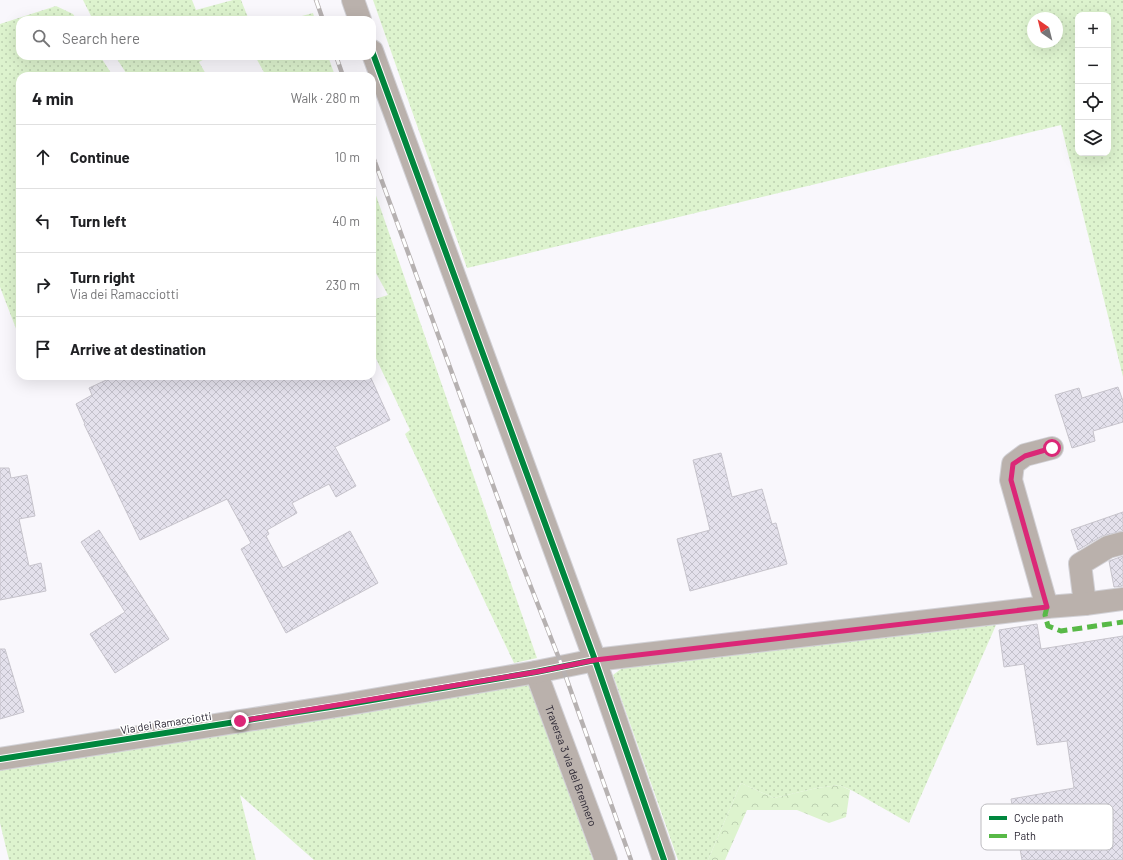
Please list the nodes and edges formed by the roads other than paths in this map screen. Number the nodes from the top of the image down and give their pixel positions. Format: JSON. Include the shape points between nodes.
{"nodes":[{"id":1,"x":353,"y":0,"type":"edge"},
{"id":2,"x":359,"y":16,"type":"edge"},
{"id":3,"x":375,"y":60,"type":"edge"},
{"id":4,"x":1052,"y":448,"type":"dead end"},
{"id":5,"x":1123,"y":543,"type":"edge"},
{"id":6,"x":1123,"y":599,"type":"edge"},
{"id":7,"x":1085,"y":604,"type":"junction"},
{"id":8,"x":1047,"y":607,"type":"junction"},
{"id":9,"x":595,"y":660,"type":"junction"},
{"id":10,"x":536,"y":672,"type":"junction"},
{"id":11,"x":0,"y":759,"type":"edge"},
{"id":12,"x":606,"y":860,"type":"edge"},
{"id":13,"x":664,"y":860,"type":"edge"}],
"edges":[{"from":1,"to":2,"type":"street"},
{"from":3,"to":9,"type":"street"},
{"from":4,"to":8,"type":"street","via":[[1025,456],[1013,464],[1011,480]]},
{"from":5,"to":7,"type":"street","via":[[1108,547],[1080,564]]},
{"from":6,"to":7,"type":"street","name":"Via dei Ramacciotti"},
{"from":7,"to":8,"type":"street","name":"Via dei Ramacciotti"},
{"from":8,"to":9,"type":"street","name":"Via dei Ramacciotti"},
{"from":9,"to":10,"type":"street","name":"Via dei Ramacciotti"},
{"from":9,"to":13,"type":"street"},
{"from":10,"to":11,"type":"street","name":"Via dei Ramacciotti"},
{"from":10,"to":12,"type":"street","name":"Traversa 3 via del Brennero"}]}
